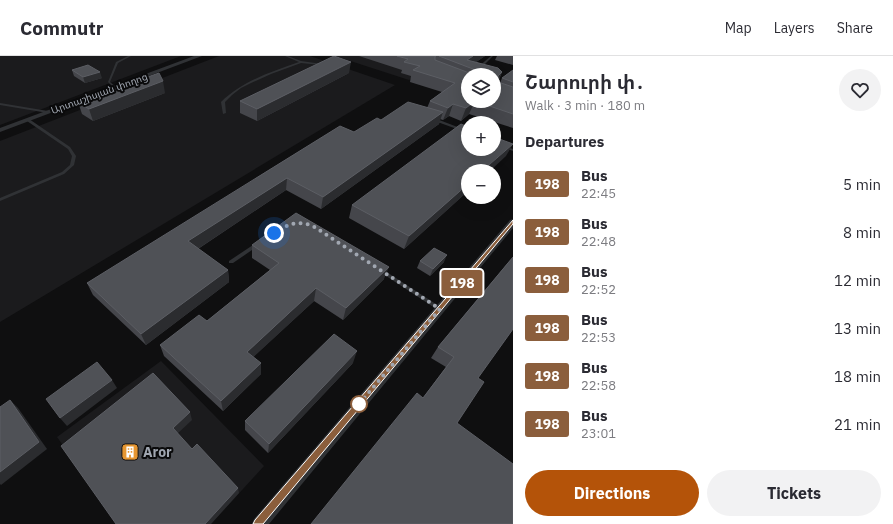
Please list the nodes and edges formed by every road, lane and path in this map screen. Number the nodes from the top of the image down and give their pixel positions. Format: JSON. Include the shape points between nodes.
{"nodes":[{"id":1,"x":130,"y":56,"type":"edge"},
{"id":2,"x":199,"y":56,"type":"edge"},
{"id":3,"x":286,"y":56,"type":"edge"},
{"id":4,"x":492,"y":56,"type":"edge"},
{"id":5,"x":302,"y":62,"type":"junction"},
{"id":6,"x":321,"y":64,"type":"edge"},
{"id":7,"x":478,"y":68,"type":"edge"},
{"id":8,"x":115,"y":87,"type":"junction"},
{"id":9,"x":0,"y":104,"type":"edge"},
{"id":10,"x":48,"y":112,"type":"junction"},
{"id":11,"x":224,"y":113,"type":"dead end"},
{"id":12,"x":426,"y":116,"type":"edge"},
{"id":13,"x":28,"y":120,"type":"junction"},
{"id":14,"x":461,"y":129,"type":"edge"},
{"id":15,"x":0,"y":130,"type":"edge"},
{"id":16,"x":501,"y":146,"type":"edge"},
{"id":17,"x":513,"y":150,"type":"edge"},
{"id":18,"x":0,"y":200,"type":"edge"},
{"id":19,"x":513,"y":222,"type":"edge"},
{"id":20,"x":260,"y":242,"type":"edge"},
{"id":21,"x":231,"y":262,"type":"dead end"},
{"id":22,"x":380,"y":269,"type":"edge"},
{"id":23,"x":440,"y":309,"type":"junction"},
{"id":24,"x":259,"y":524,"type":"edge"}],
"edges":[{"from":1,"to":8,"type":"lane","via":[[117,63],[109,82]]},
{"from":2,"to":8,"type":"street","name":"Արտաշիսյան փողոց"},
{"from":3,"to":5,"type":"lane"},
{"from":4,"to":7,"type":"lane"},
{"from":5,"to":6,"type":"lane"},
{"from":5,"to":11,"type":"lane","via":[[251,81],[233,91],[223,102]]},
{"from":8,"to":10,"type":"street","name":"Արտաշիսյան փողոց"},
{"from":9,"to":10,"type":"lane"},
{"from":10,"to":13,"type":"street","name":"Արտաշիսյան փողոց"},
{"from":12,"to":14,"type":"lane"},
{"from":13,"to":15,"type":"street","name":"Արտաշիսյան փողոց"},
{"from":13,"to":18,"type":"lane","via":[[70,148],[74,156],[72,165],[62,173]]},
{"from":16,"to":17,"type":"lane"},
{"from":19,"to":23,"type":"street"},
{"from":20,"to":21,"type":"lane"},
{"from":22,"to":23,"type":"lane"},
{"from":23,"to":24,"type":"street"}]}
